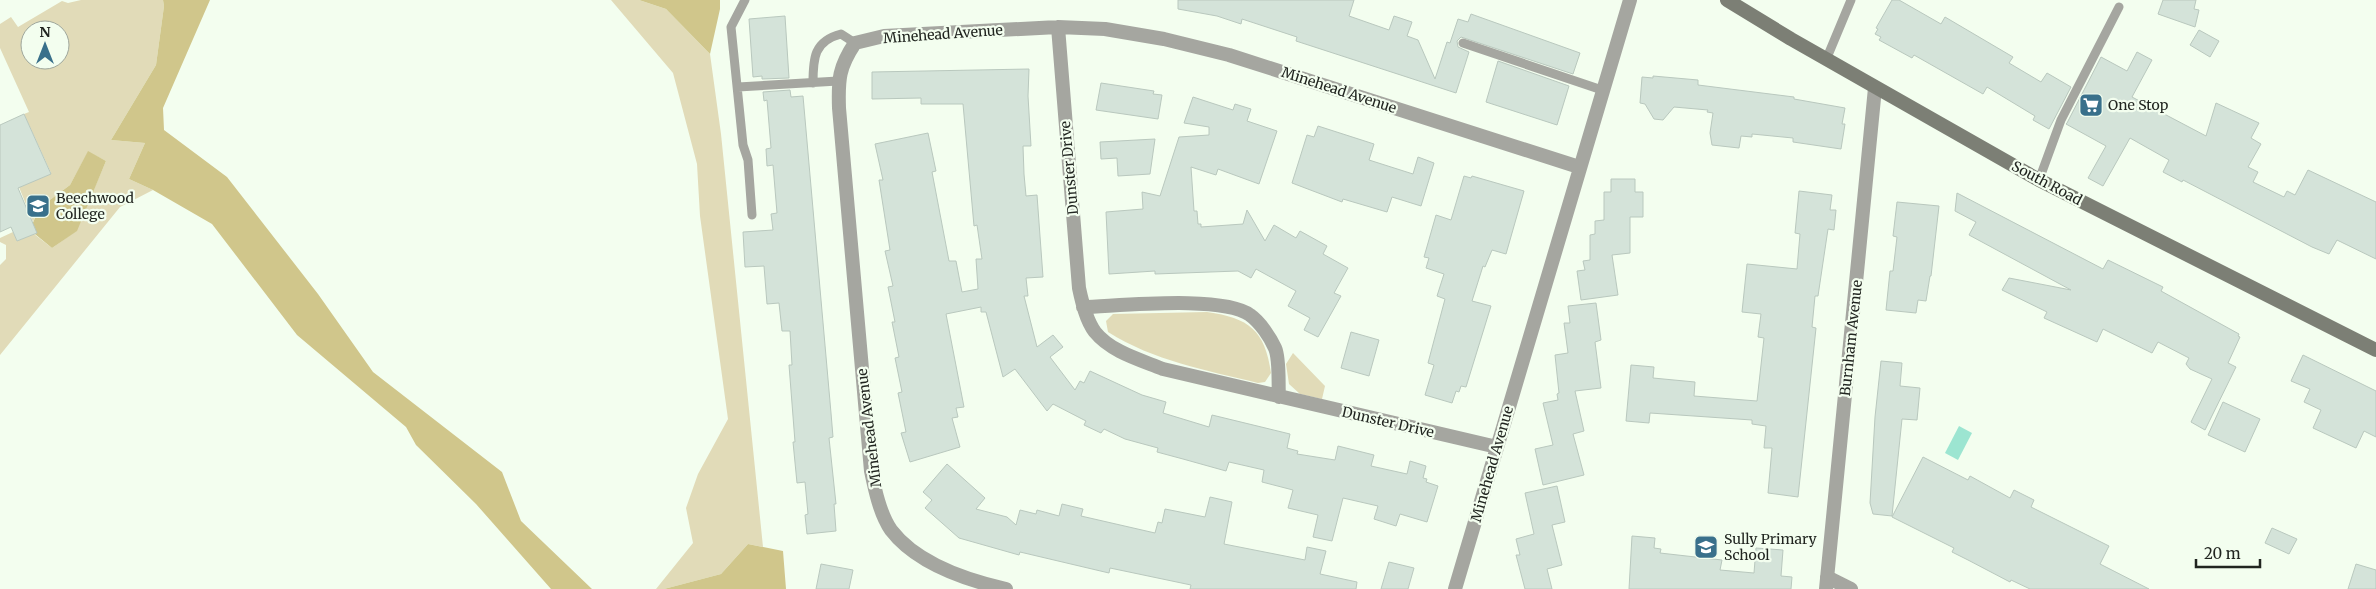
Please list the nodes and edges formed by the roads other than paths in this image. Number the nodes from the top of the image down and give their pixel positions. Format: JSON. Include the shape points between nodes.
{"nodes":[{"id":1,"x":746,"y":0,"type":"edge"},
{"id":2,"x":1630,"y":0,"type":"edge"},
{"id":3,"x":1727,"y":0,"type":"edge"},
{"id":4,"x":1851,"y":0,"type":"edge"},
{"id":5,"x":2119,"y":7,"type":"dead end"},
{"id":6,"x":1058,"y":27,"type":"junction"},
{"id":7,"x":855,"y":43,"type":"junction"},
{"id":8,"x":1463,"y":43,"type":"dead end"},
{"id":9,"x":1826,"y":60,"type":"junction"},
{"id":10,"x":838,"y":81,"type":"junction"},
{"id":11,"x":813,"y":82,"type":"junction"},
{"id":12,"x":738,"y":88,"type":"junction"},
{"id":13,"x":1875,"y":88,"type":"junction"},
{"id":14,"x":1602,"y":90,"type":"junction"},
{"id":15,"x":1579,"y":167,"type":"junction"},
{"id":16,"x":2039,"y":180,"type":"junction"},
{"id":17,"x":752,"y":215,"type":"dead end"},
{"id":18,"x":1084,"y":307,"type":"junction"},
{"id":19,"x":2376,"y":350,"type":"edge"},
{"id":20,"x":1279,"y":398,"type":"junction"},
{"id":21,"x":1497,"y":447,"type":"junction"},
{"id":22,"x":1826,"y":583,"type":"edge"},
{"id":23,"x":1002,"y":588,"type":"edge"},
{"id":24,"x":1455,"y":589,"type":"edge"},
{"id":25,"x":1851,"y":589,"type":"edge"}],
"edges":[{"from":1,"to":12,"type":"lane","via":[[731,28]]},
{"from":2,"to":14,"type":"street","name":"Minehead Avenue"},
{"from":3,"to":9,"type":"main road","name":"South Road"},
{"from":4,"to":9,"type":"lane"},
{"from":5,"to":16,"type":"lane","via":[[2061,120]]},
{"from":6,"to":7,"type":"street","name":"Minehead Avenue","via":[[884,36]]},
{"from":6,"to":15,"type":"street","name":"Minehead Avenue","via":[[1105,29],[1155,37],[1228,55]]},
{"from":6,"to":18,"type":"street","name":"Dunster Drive","via":[[1079,288]]},
{"from":7,"to":10,"type":"street","name":"Minehead Avenue","via":[[844,59]]},
{"from":7,"to":11,"type":"lane","via":[[841,34],[830,37],[820,46],[813,61]]},
{"from":8,"to":14,"type":"lane"},
{"from":9,"to":13,"type":"main road","name":"South Road"},
{"from":10,"to":11,"type":"lane"},
{"from":10,"to":23,"type":"street","name":"Minehead Avenue","via":[[871,471],[877,497],[890,529],[911,550],[956,574]]},
{"from":11,"to":12,"type":"lane"},
{"from":12,"to":17,"type":"lane"},
{"from":13,"to":16,"type":"main road","name":"South Road"},
{"from":13,"to":22,"type":"street","name":"Burnham Avenue"},
{"from":14,"to":15,"type":"street","name":"Minehead Avenue"},
{"from":15,"to":21,"type":"street","name":"Minehead Avenue"},
{"from":16,"to":19,"type":"main road","name":"South Road"},
{"from":18,"to":20,"type":"street","name":"Dunster Drive","via":[[1095,332],[1120,351],[1163,369]]},
{"from":18,"to":20,"type":"street","via":[[1190,304],[1226,307],[1250,314],[1276,350]]},
{"from":20,"to":21,"type":"street","name":"Dunster Drive"},
{"from":21,"to":24,"type":"street","name":"Minehead Avenue"},
{"from":22,"to":25,"type":"street"}]}
